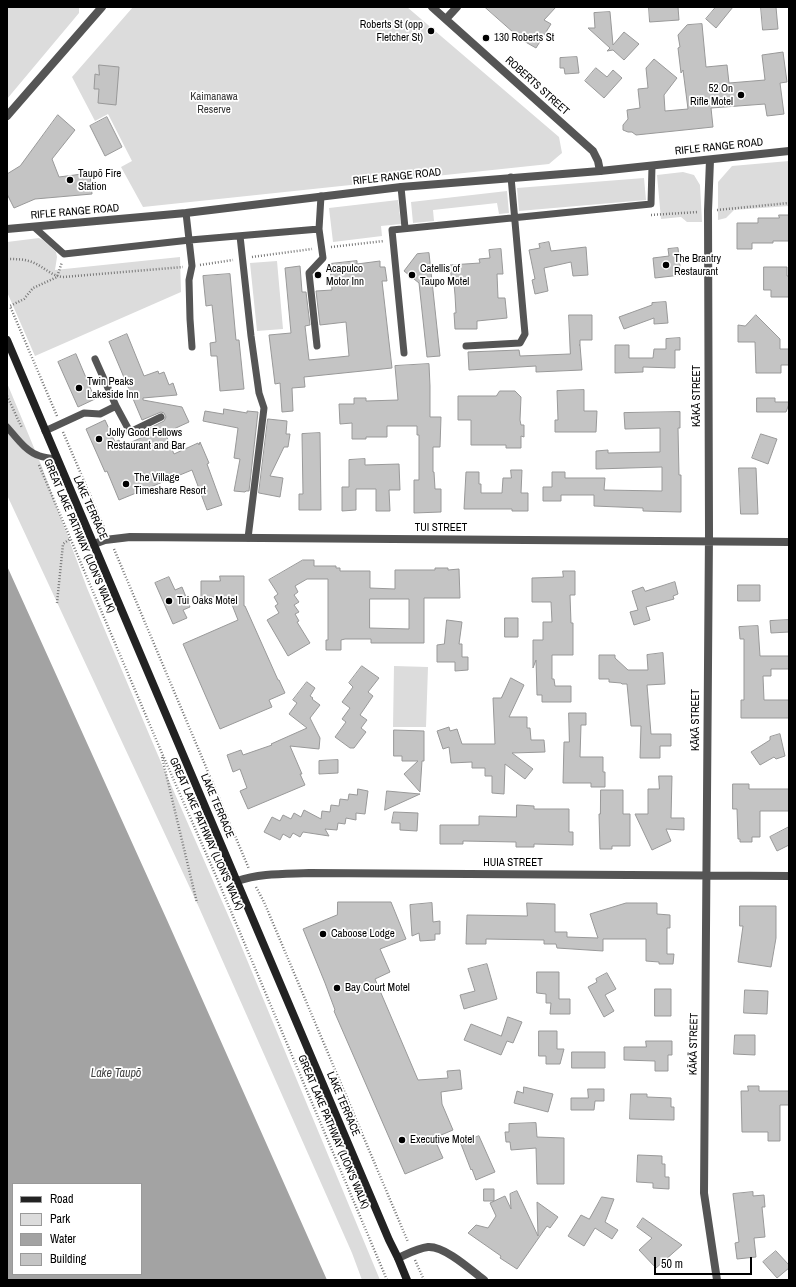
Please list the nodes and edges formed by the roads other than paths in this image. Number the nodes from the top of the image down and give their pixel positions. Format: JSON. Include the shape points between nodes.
{"nodes":[{"id":1,"x":102,"y":7,"type":"edge"},
{"id":2,"x":432,"y":7,"type":"edge"},
{"id":3,"x":457,"y":7,"type":"edge"},
{"id":4,"x":446,"y":19,"type":"junction"},
{"id":5,"x":7,"y":116,"type":"edge"},
{"id":6,"x":789,"y":151,"type":"edge"},
{"id":7,"x":710,"y":160,"type":"junction"},
{"id":8,"x":652,"y":166,"type":"junction"},
{"id":9,"x":600,"y":171,"type":"junction"},
{"id":10,"x":511,"y":178,"type":"junction"},
{"id":11,"x":401,"y":187,"type":"junction"},
{"id":12,"x":321,"y":196,"type":"junction"},
{"id":13,"x":186,"y":212,"type":"junction"},
{"id":14,"x":514,"y":217,"type":"junction"},
{"id":15,"x":34,"y":227,"type":"junction"},
{"id":16,"x":405,"y":228,"type":"junction"},
{"id":17,"x":7,"y":229,"type":"edge"},
{"id":18,"x":319,"y":229,"type":"junction"},
{"id":19,"x":240,"y":236,"type":"junction"},
{"id":20,"x":190,"y":240,"type":"junction"},
{"id":21,"x":7,"y":340,"type":"edge"},
{"id":22,"x":316,"y":346,"type":"dead end"},
{"id":23,"x":466,"y":346,"type":"dead end"},
{"id":24,"x":192,"y":347,"type":"dead end"},
{"id":25,"x":404,"y":353,"type":"dead end"},
{"id":26,"x":95,"y":359,"type":"dead end"},
{"id":27,"x":116,"y":406,"type":"junction"},
{"id":28,"x":161,"y":417,"type":"dead end"},
{"id":29,"x":7,"y":426,"type":"edge"},
{"id":30,"x":46,"y":431,"type":"junction"},
{"id":31,"x":56,"y":458,"type":"junction"},
{"id":32,"x":248,"y":538,"type":"junction"},
{"id":33,"x":708,"y":541,"type":"junction"},
{"id":34,"x":789,"y":542,"type":"edge"},
{"id":35,"x":94,"y":544,"type":"junction"},
{"id":36,"x":707,"y":875,"type":"junction"},
{"id":37,"x":789,"y":876,"type":"edge"},
{"id":38,"x":237,"y":881,"type":"junction"},
{"id":39,"x":398,"y":1258,"type":"junction"},
{"id":40,"x":408,"y":1280,"type":"edge"},
{"id":41,"x":484,"y":1280,"type":"edge"},
{"id":42,"x":717,"y":1280,"type":"edge"}],
"edges":[{"from":1,"to":5,"type":"street"},
{"from":2,"to":4,"type":"street","name":"ROBERTS STREET"},
{"from":3,"to":4,"type":"street"},
{"from":4,"to":9,"type":"street","name":"ROBERTS STREET","via":[[593,151]]},
{"from":6,"to":7,"type":"street","name":"RIFLE RANGE ROAD"},
{"from":7,"to":8,"type":"street","name":"RIFLE RANGE ROAD"},
{"from":7,"to":33,"type":"street","name":"KĀKĀ STREET"},
{"from":8,"to":9,"type":"street","name":"RIFLE RANGE ROAD"},
{"from":8,"to":14,"type":"lane","via":[[651,204]]},
{"from":9,"to":10,"type":"street","name":"RIFLE RANGE ROAD"},
{"from":10,"to":11,"type":"street","name":"RIFLE RANGE ROAD"},
{"from":10,"to":14,"type":"lane"},
{"from":11,"to":12,"type":"street","name":"RIFLE RANGE ROAD"},
{"from":11,"to":16,"type":"lane"},
{"from":12,"to":13,"type":"street","name":"RIFLE RANGE ROAD"},
{"from":12,"to":18,"type":"lane"},
{"from":13,"to":15,"type":"street","name":"RIFLE RANGE ROAD"},
{"from":13,"to":20,"type":"lane"},
{"from":14,"to":16,"type":"lane"},
{"from":14,"to":23,"type":"lane","via":[[525,334],[520,343]]},
{"from":15,"to":17,"type":"street","name":"RIFLE RANGE ROAD"},
{"from":15,"to":20,"type":"lane","via":[[64,254]]},
{"from":16,"to":25,"type":"lane","via":[[392,230]]},
{"from":18,"to":19,"type":"lane"},
{"from":18,"to":22,"type":"lane","via":[[323,258],[309,273]]},
{"from":19,"to":20,"type":"lane"},
{"from":19,"to":32,"type":"lane","via":[[257,378],[264,408]]},
{"from":20,"to":24,"type":"lane"},
{"from":21,"to":30,"type":"main road","name":"LAKE TERRACE"},
{"from":26,"to":27,"type":"lane"},
{"from":27,"to":28,"type":"lane","via":[[130,432]]},
{"from":27,"to":30,"type":"lane","via":[[100,414],[84,413]]},
{"from":29,"to":31,"type":"lane","via":[[35,454]]},
{"from":30,"to":31,"type":"main road","name":"LAKE TERRACE"},
{"from":31,"to":35,"type":"main road","name":"LAKE TERRACE"},
{"from":32,"to":33,"type":"street","name":"TUI STREET"},
{"from":32,"to":35,"type":"street","name":"TUI STREET","via":[[130,537],[109,539]]},
{"from":33,"to":34,"type":"street","name":"TUI STREET"},
{"from":33,"to":36,"type":"street","name":"KĀKĀ STREET"},
{"from":35,"to":38,"type":"main road","name":"LAKE TERRACE"},
{"from":36,"to":37,"type":"street","name":"HUIA STREET"},
{"from":36,"to":38,"type":"street","name":"HUIA STREET","via":[[309,873],[252,876]]},
{"from":36,"to":42,"type":"street","name":"KĀKĀ STREET","via":[[704,1193]]},
{"from":38,"to":39,"type":"main road","name":"LAKE TERRACE"},
{"from":39,"to":40,"type":"main road","name":"LAKE TERRACE"},
{"from":39,"to":41,"type":"street","via":[[429,1247],[437,1248]]}]}
